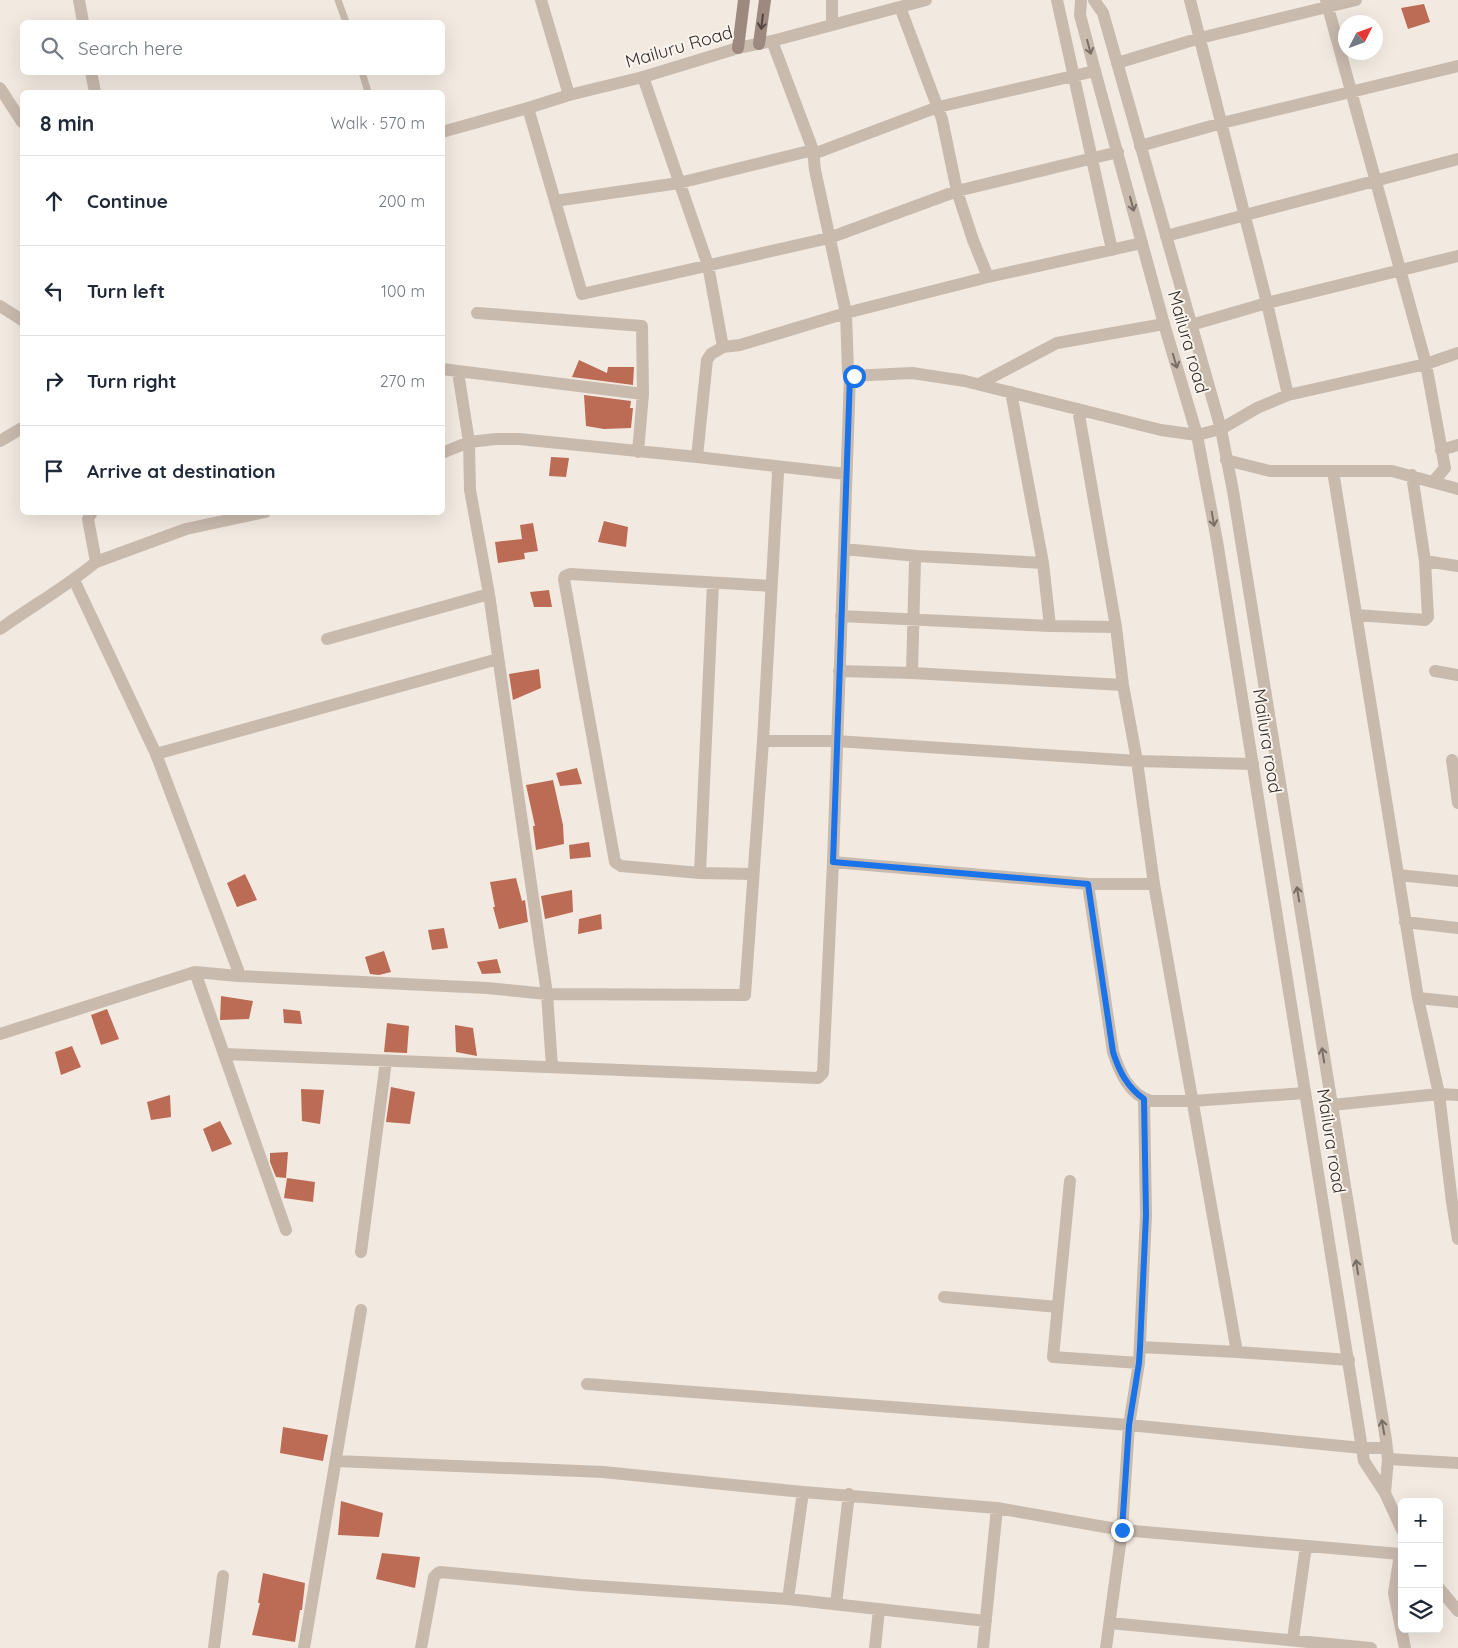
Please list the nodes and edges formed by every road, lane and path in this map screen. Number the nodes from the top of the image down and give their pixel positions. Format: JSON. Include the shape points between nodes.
{"nodes":[{"id":1,"x":79,"y":0,"type":"edge"},
{"id":2,"x":338,"y":0,"type":"edge"},
{"id":3,"x":541,"y":0,"type":"edge"},
{"id":4,"x":744,"y":0,"type":"edge"},
{"id":5,"x":764,"y":0,"type":"edge"},
{"id":6,"x":832,"y":0,"type":"edge"},
{"id":7,"x":926,"y":0,"type":"edge"},
{"id":8,"x":1057,"y":0,"type":"edge"},
{"id":9,"x":1081,"y":0,"type":"edge"},
{"id":10,"x":1094,"y":0,"type":"edge"},
{"id":11,"x":1190,"y":0,"type":"edge"},
{"id":12,"x":1356,"y":0,"type":"edge"},
{"id":13,"x":1327,"y":4,"type":"edge"},
{"id":14,"x":900,"y":7,"type":"junction"},
{"id":15,"x":83,"y":20,"type":"edge"},
{"id":16,"x":345,"y":20,"type":"edge"},
{"id":17,"x":832,"y":24,"type":"junction"},
{"id":18,"x":1200,"y":38,"type":"junction"},
{"id":19,"x":772,"y":41,"type":"junction"},
{"id":20,"x":759,"y":44,"type":"junction"},
{"id":21,"x":738,"y":48,"type":"junction"},
{"id":22,"x":1117,"y":63,"type":"junction"},
{"id":23,"x":1458,"y":66,"type":"edge"},
{"id":24,"x":1095,"y":71,"type":"junction"},
{"id":25,"x":92,"y":75,"type":"edge"},
{"id":26,"x":363,"y":75,"type":"edge"},
{"id":27,"x":643,"y":76,"type":"junction"},
{"id":28,"x":1074,"y":77,"type":"junction"},
{"id":29,"x":0,"y":88,"type":"edge"},
{"id":30,"x":95,"y":90,"type":"edge"},
{"id":31,"x":367,"y":90,"type":"edge"},
{"id":32,"x":1352,"y":92,"type":"junction"},
{"id":33,"x":569,"y":95,"type":"junction"},
{"id":34,"x":938,"y":107,"type":"junction"},
{"id":35,"x":528,"y":108,"type":"junction"},
{"id":36,"x":20,"y":119,"type":"edge"},
{"id":37,"x":1222,"y":123,"type":"junction"},
{"id":38,"x":445,"y":131,"type":"edge"},
{"id":39,"x":1140,"y":146,"type":"junction"},
{"id":40,"x":813,"y":150,"type":"junction"},
{"id":41,"x":1118,"y":152,"type":"junction"},
{"id":42,"x":1092,"y":159,"type":"junction"},
{"id":43,"x":1458,"y":159,"type":"edge"},
{"id":44,"x":1376,"y":181,"type":"junction"},
{"id":45,"x":679,"y":183,"type":"junction"},
{"id":46,"x":957,"y":191,"type":"junction"},
{"id":47,"x":555,"y":201,"type":"junction"},
{"id":48,"x":1245,"y":215,"type":"junction"},
{"id":49,"x":1166,"y":236,"type":"junction"},
{"id":50,"x":829,"y":238,"type":"junction"},
{"id":51,"x":1142,"y":243,"type":"junction"},
{"id":52,"x":1112,"y":250,"type":"junction"},
{"id":53,"x":1458,"y":256,"type":"edge"},
{"id":54,"x":708,"y":265,"type":"junction"},
{"id":55,"x":1400,"y":270,"type":"junction"},
{"id":56,"x":988,"y":277,"type":"junction"},
{"id":57,"x":1268,"y":303,"type":"junction"},
{"id":58,"x":0,"y":306,"type":"edge"},
{"id":59,"x":476,"y":313,"type":"dead end"},
{"id":60,"x":846,"y":313,"type":"junction"},
{"id":61,"x":20,"y":319,"type":"edge"},
{"id":62,"x":1164,"y":324,"type":"junction"},
{"id":63,"x":1191,"y":325,"type":"junction"},
{"id":64,"x":723,"y":347,"type":"junction"},
{"id":65,"x":1458,"y":353,"type":"edge"},
{"id":66,"x":1426,"y":364,"type":"junction"},
{"id":67,"x":445,"y":370,"type":"edge"},
{"id":68,"x":458,"y":372,"type":"junction"},
{"id":69,"x":850,"y":376,"type":"junction"},
{"id":70,"x":979,"y":384,"type":"junction"},
{"id":71,"x":1011,"y":392,"type":"junction"},
{"id":72,"x":643,"y":394,"type":"junction"},
{"id":73,"x":1288,"y":395,"type":"junction"},
{"id":74,"x":1078,"y":409,"type":"junction"},
{"id":75,"x":20,"y":429,"type":"edge"},
{"id":76,"x":1221,"y":429,"type":"junction"},
{"id":77,"x":1197,"y":435,"type":"junction"},
{"id":78,"x":0,"y":441,"type":"edge"},
{"id":79,"x":469,"y":442,"type":"junction"},
{"id":80,"x":1458,"y":445,"type":"edge"},
{"id":81,"x":1441,"y":450,"type":"junction"},
{"id":82,"x":445,"y":452,"type":"edge"},
{"id":83,"x":638,"y":452,"type":"junction"},
{"id":84,"x":697,"y":457,"type":"junction"},
{"id":85,"x":1226,"y":460,"type":"junction"},
{"id":86,"x":775,"y":466,"type":"junction"},
{"id":87,"x":1333,"y":471,"type":"junction"},
{"id":88,"x":846,"y":474,"type":"junction"},
{"id":89,"x":1412,"y":475,"type":"junction"},
{"id":90,"x":1433,"y":482,"type":"junction"},
{"id":91,"x":1458,"y":489,"type":"edge"},
{"id":92,"x":90,"y":515,"type":"edge"},
{"id":93,"x":252,"y":515,"type":"edge"},
{"id":94,"x":844,"y":549,"type":"junction"},
{"id":95,"x":917,"y":556,"type":"junction"},
{"id":96,"x":1425,"y":561,"type":"junction"},
{"id":97,"x":96,"y":562,"type":"junction"},
{"id":98,"x":1043,"y":563,"type":"junction"},
{"id":99,"x":1458,"y":566,"type":"edge"},
{"id":100,"x":74,"y":580,"type":"junction"},
{"id":101,"x":713,"y":583,"type":"junction"},
{"id":102,"x":772,"y":586,"type":"junction"},
{"id":103,"x":489,"y":594,"type":"junction"},
{"id":104,"x":1356,"y":615,"type":"junction"},
{"id":105,"x":841,"y":616,"type":"junction"},
{"id":106,"x":914,"y":619,"type":"junction"},
{"id":107,"x":1050,"y":626,"type":"junction"},
{"id":108,"x":1116,"y":627,"type":"junction"},
{"id":109,"x":0,"y":629,"type":"edge"},
{"id":110,"x":328,"y":639,"type":"dead end"},
{"id":111,"x":498,"y":659,"type":"junction"},
{"id":112,"x":839,"y":671,"type":"junction"},
{"id":113,"x":1435,"y":671,"type":"dead end"},
{"id":114,"x":912,"y":673,"type":"junction"},
{"id":115,"x":1458,"y":675,"type":"edge"},
{"id":116,"x":1123,"y":685,"type":"junction"},
{"id":117,"x":836,"y":740,"type":"junction"},
{"id":118,"x":763,"y":741,"type":"junction"},
{"id":119,"x":156,"y":754,"type":"junction"},
{"id":120,"x":1452,"y":760,"type":"dead end"},
{"id":121,"x":1137,"y":761,"type":"junction"},
{"id":122,"x":1252,"y":764,"type":"junction"},
{"id":123,"x":1458,"y":803,"type":"edge"},
{"id":124,"x":833,"y":862,"type":"junction"},
{"id":125,"x":700,"y":873,"type":"junction"},
{"id":126,"x":754,"y":874,"type":"junction"},
{"id":127,"x":1398,"y":875,"type":"junction"},
{"id":128,"x":1458,"y":881,"type":"edge"},
{"id":129,"x":1088,"y":884,"type":"junction"},
{"id":130,"x":1154,"y":884,"type":"junction"},
{"id":131,"x":1405,"y":922,"type":"junction"},
{"id":132,"x":1458,"y":928,"type":"edge"},
{"id":133,"x":195,"y":972,"type":"junction"},
{"id":134,"x":238,"y":976,"type":"junction"},
{"id":135,"x":548,"y":994,"type":"junction"},
{"id":136,"x":1418,"y":998,"type":"junction"},
{"id":137,"x":1458,"y":1002,"type":"edge"},
{"id":138,"x":0,"y":1034,"type":"edge"},
{"id":139,"x":224,"y":1054,"type":"junction"},
{"id":140,"x":386,"y":1061,"type":"junction"},
{"id":141,"x":552,"y":1067,"type":"junction"},
{"id":142,"x":1305,"y":1092,"type":"junction"},
{"id":143,"x":1439,"y":1094,"type":"junction"},
{"id":144,"x":1458,"y":1095,"type":"edge"},
{"id":145,"x":1144,"y":1099,"type":"junction"},
{"id":146,"x":1193,"y":1101,"type":"junction"},
{"id":147,"x":1332,"y":1105,"type":"junction"},
{"id":148,"x":1070,"y":1182,"type":"dead end"},
{"id":149,"x":1455,"y":1202,"type":"edge"},
{"id":150,"x":286,"y":1230,"type":"dead end"},
{"id":151,"x":1458,"y":1238,"type":"edge"},
{"id":152,"x":361,"y":1252,"type":"dead end"},
{"id":153,"x":944,"y":1297,"type":"dead end"},
{"id":154,"x":1058,"y":1307,"type":"junction"},
{"id":155,"x":361,"y":1310,"type":"dead end"},
{"id":156,"x":1140,"y":1348,"type":"junction"},
{"id":157,"x":1237,"y":1352,"type":"junction"},
{"id":158,"x":1349,"y":1360,"type":"junction"},
{"id":159,"x":1139,"y":1363,"type":"junction"},
{"id":160,"x":587,"y":1384,"type":"dead end"},
{"id":161,"x":1129,"y":1425,"type":"junction"},
{"id":162,"x":1362,"y":1448,"type":"junction"},
{"id":163,"x":1387,"y":1453,"type":"junction"},
{"id":164,"x":336,"y":1461,"type":"junction"},
{"id":165,"x":1458,"y":1463,"type":"edge"},
{"id":166,"x":802,"y":1492,"type":"junction"},
{"id":167,"x":1385,"y":1493,"type":"junction"},
{"id":168,"x":849,"y":1494,"type":"junction"},
{"id":169,"x":998,"y":1508,"type":"junction"},
{"id":170,"x":1398,"y":1521,"type":"edge"},
{"id":171,"x":1122,"y":1530,"type":"junction"},
{"id":172,"x":1306,"y":1546,"type":"junction"},
{"id":173,"x":1398,"y":1554,"type":"edge"},
{"id":174,"x":1398,"y":1571,"type":"edge"},
{"id":175,"x":223,"y":1576,"type":"dead end"},
{"id":176,"x":1443,"y":1593,"type":"edge"},
{"id":177,"x":788,"y":1599,"type":"junction"},
{"id":178,"x":836,"y":1604,"type":"junction"},
{"id":179,"x":878,"y":1610,"type":"junction"},
{"id":180,"x":1458,"y":1611,"type":"edge"},
{"id":181,"x":986,"y":1621,"type":"junction"},
{"id":182,"x":1110,"y":1623,"type":"junction"},
{"id":183,"x":1293,"y":1639,"type":"junction"},
{"id":184,"x":214,"y":1648,"type":"edge"},
{"id":185,"x":304,"y":1648,"type":"edge"},
{"id":186,"x":421,"y":1648,"type":"edge"},
{"id":187,"x":875,"y":1648,"type":"edge"},
{"id":188,"x":983,"y":1648,"type":"edge"},
{"id":189,"x":1106,"y":1648,"type":"edge"},
{"id":190,"x":1371,"y":1648,"type":"edge"},
{"id":191,"x":1405,"y":1648,"type":"edge"}],
"edges":[{"from":1,"to":15,"type":"street"},
{"from":2,"to":16,"type":"lane"},
{"from":3,"to":33,"type":"street"},
{"from":4,"to":21,"type":"main road"},
{"from":5,"to":20,"type":"main road","one_way":true},
{"from":6,"to":17,"type":"street"},
{"from":7,"to":14,"type":"street","name":"Mailuru Road"},
{"from":8,"to":28,"type":"street"},
{"from":9,"to":24,"type":"street","name":"Mailura road","one_way":true,"via":[[1080,15]]},
{"from":10,"to":22,"type":"street","name":"Mailura road","via":[[1102,10]]},
{"from":11,"to":18,"type":"street"},
{"from":12,"to":13,"type":"street"},
{"from":13,"to":18,"type":"street"},
{"from":13,"to":32,"type":"street"},
{"from":14,"to":17,"type":"street","name":"Mailuru Road"},
{"from":14,"to":34,"type":"street"},
{"from":17,"to":19,"type":"street","name":"Mailuru Road"},
{"from":18,"to":22,"type":"street"},
{"from":18,"to":37,"type":"street"},
{"from":19,"to":20,"type":"street","name":"Mailuru Road"},
{"from":19,"to":40,"type":"street"},
{"from":20,"to":21,"type":"street","name":"Mailuru Road"},
{"from":21,"to":27,"type":"street","name":"Mailuru Road"},
{"from":22,"to":39,"type":"street","name":"Mailura road"},
{"from":23,"to":32,"type":"street"},
{"from":24,"to":28,"type":"street"},
{"from":24,"to":41,"type":"street","name":"Mailura road"},
{"from":25,"to":30,"type":"street"},
{"from":26,"to":31,"type":"lane"},
{"from":27,"to":33,"type":"street","name":"Mailuru Road"},
{"from":27,"to":45,"type":"street"},
{"from":28,"to":34,"type":"street"},
{"from":28,"to":42,"type":"street"},
{"from":29,"to":36,"type":"street"},
{"from":32,"to":37,"type":"street"},
{"from":32,"to":44,"type":"street"},
{"from":33,"to":35,"type":"street","name":"Mailuru Road"},
{"from":34,"to":40,"type":"street","via":[[816,153]]},
{"from":34,"to":46,"type":"street"},
{"from":35,"to":38,"type":"street","name":"Mailuru Road"},
{"from":35,"to":47,"type":"street"},
{"from":37,"to":39,"type":"street"},
{"from":37,"to":48,"type":"street"},
{"from":39,"to":49,"type":"street","name":"Mailura road"},
{"from":40,"to":45,"type":"street"},
{"from":40,"to":50,"type":"street"},
{"from":41,"to":42,"type":"street"},
{"from":41,"to":51,"type":"street","name":"Mailura road","one_way":true},
{"from":42,"to":46,"type":"street"},
{"from":42,"to":52,"type":"street"},
{"from":43,"to":44,"type":"street"},
{"from":44,"to":48,"type":"street"},
{"from":44,"to":55,"type":"street"},
{"from":45,"to":47,"type":"street"},
{"from":45,"to":54,"type":"street"},
{"from":46,"to":50,"type":"street"},
{"from":46,"to":56,"type":"street"},
{"from":47,"to":54,"type":"street","via":[[582,294]]},
{"from":48,"to":49,"type":"street"},
{"from":48,"to":57,"type":"street"},
{"from":49,"to":63,"type":"street","name":"Mailura road"},
{"from":50,"to":54,"type":"street"},
{"from":50,"to":60,"type":"street"},
{"from":51,"to":52,"type":"street"},
{"from":51,"to":62,"type":"street","name":"Mailura road"},
{"from":52,"to":56,"type":"street"},
{"from":53,"to":55,"type":"street"},
{"from":54,"to":64,"type":"street"},
{"from":55,"to":57,"type":"street"},
{"from":55,"to":66,"type":"street"},
{"from":56,"to":60,"type":"street"},
{"from":57,"to":63,"type":"street"},
{"from":57,"to":73,"type":"street"},
{"from":58,"to":61,"type":"street"},
{"from":59,"to":72,"type":"street","via":[[642,326]]},
{"from":60,"to":64,"type":"street","via":[[740,345]]},
{"from":60,"to":69,"type":"street"},
{"from":62,"to":70,"type":"street","via":[[1057,343]]},
{"from":62,"to":77,"type":"street","name":"Mailura road","one_way":true},
{"from":63,"to":76,"type":"street","name":"Mailura road"},
{"from":64,"to":84,"type":"street","via":[[707,360]]},
{"from":65,"to":66,"type":"street"},
{"from":66,"to":73,"type":"street"},
{"from":66,"to":81,"type":"street"},
{"from":67,"to":68,"type":"street"},
{"from":68,"to":72,"type":"street"},
{"from":68,"to":79,"type":"street"},
{"from":69,"to":70,"type":"street","via":[[912,373]]},
{"from":69,"to":88,"type":"street"},
{"from":70,"to":71,"type":"street"},
{"from":71,"to":74,"type":"street"},
{"from":71,"to":98,"type":"street"},
{"from":72,"to":83,"type":"street"},
{"from":73,"to":76,"type":"street"},
{"from":74,"to":77,"type":"street","via":[[1161,430]]},
{"from":74,"to":108,"type":"street"},
{"from":75,"to":78,"type":"street"},
{"from":76,"to":77,"type":"street"},
{"from":76,"to":85,"type":"street","name":"Mailura road"},
{"from":77,"to":122,"type":"street","name":"Mailura road","one_way":true},
{"from":79,"to":82,"type":"street"},
{"from":79,"to":83,"type":"street","via":[[520,439]]},
{"from":79,"to":103,"type":"street","via":[[470,490]]},
{"from":80,"to":81,"type":"street"},
{"from":81,"to":90,"type":"street","via":[[1445,468]]},
{"from":83,"to":84,"type":"street"},
{"from":84,"to":86,"type":"street"},
{"from":85,"to":87,"type":"street","via":[[1270,471]]},
{"from":147,"to":85,"type":"street","name":"Mailura road","one_way":true},
{"from":86,"to":88,"type":"street"},
{"from":86,"to":102,"type":"street","via":[[778,473]]},
{"from":87,"to":89,"type":"street","via":[[1392,471]]},
{"from":87,"to":104,"type":"street"},
{"from":88,"to":94,"type":"street"},
{"from":89,"to":90,"type":"street"},
{"from":89,"to":96,"type":"street"},
{"from":90,"to":91,"type":"street"},
{"from":92,"to":97,"type":"street","via":[[88,519]]},
{"from":93,"to":97,"type":"street","via":[[186,529]]},
{"from":94,"to":95,"type":"street"},
{"from":94,"to":105,"type":"street"},
{"from":95,"to":98,"type":"street"},
{"from":95,"to":106,"type":"street"},
{"from":96,"to":99,"type":"street"},
{"from":96,"to":104,"type":"street","via":[[1427,619]]},
{"from":97,"to":100,"type":"street"},
{"from":98,"to":107,"type":"street"},
{"from":100,"to":109,"type":"street"},
{"from":100,"to":119,"type":"street"},
{"from":101,"to":102,"type":"street"},
{"from":101,"to":125,"type":"street"},
{"from":101,"to":125,"type":"street","via":[[570,574],[564,579],[615,862],[621,866]]},
{"from":102,"to":118,"type":"street"},
{"from":103,"to":110,"type":"street"},
{"from":103,"to":111,"type":"street"},
{"from":104,"to":127,"type":"street"},
{"from":105,"to":106,"type":"street"},
{"from":105,"to":112,"type":"street"},
{"from":106,"to":107,"type":"street"},
{"from":106,"to":114,"type":"street"},
{"from":107,"to":108,"type":"street"},
{"from":108,"to":116,"type":"street"},
{"from":111,"to":119,"type":"street"},
{"from":111,"to":135,"type":"street"},
{"from":112,"to":114,"type":"street"},
{"from":112,"to":117,"type":"street"},
{"from":113,"to":115,"type":"street"},
{"from":114,"to":116,"type":"street"},
{"from":116,"to":121,"type":"street"},
{"from":117,"to":118,"type":"street"},
{"from":117,"to":121,"type":"street"},
{"from":117,"to":124,"type":"street"},
{"from":118,"to":126,"type":"street"},
{"from":119,"to":134,"type":"street"},
{"from":120,"to":123,"type":"street"},
{"from":121,"to":122,"type":"street"},
{"from":121,"to":130,"type":"street"},
{"from":122,"to":142,"type":"street","name":"Mailura road"},
{"from":124,"to":129,"type":"street"},
{"from":124,"to":141,"type":"street","via":[[820,1077]]},
{"from":125,"to":126,"type":"street"},
{"from":126,"to":135,"type":"street","via":[[745,995]]},
{"from":127,"to":128,"type":"street"},
{"from":127,"to":131,"type":"street"},
{"from":129,"to":130,"type":"street"},
{"from":129,"to":145,"type":"street","via":[[1113,1052],[1122,1075]]},
{"from":130,"to":146,"type":"street"},
{"from":131,"to":132,"type":"street"},
{"from":131,"to":136,"type":"street"},
{"from":133,"to":134,"type":"street"},
{"from":133,"to":138,"type":"street"},
{"from":133,"to":139,"type":"street"},
{"from":134,"to":135,"type":"street"},
{"from":135,"to":141,"type":"street"},
{"from":136,"to":137,"type":"street"},
{"from":136,"to":143,"type":"street"},
{"from":139,"to":140,"type":"street"},
{"from":139,"to":150,"type":"street"},
{"from":140,"to":141,"type":"street"},
{"from":140,"to":152,"type":"street"},
{"from":142,"to":146,"type":"street"},
{"from":142,"to":158,"type":"street","name":"Mailura road"},
{"from":143,"to":144,"type":"street"},
{"from":143,"to":147,"type":"street"},
{"from":143,"to":149,"type":"street"},
{"from":145,"to":146,"type":"street"},
{"from":145,"to":156,"type":"street","via":[[1146,1215]]},
{"from":146,"to":157,"type":"street"},
{"from":163,"to":147,"type":"street","name":"Mailura road","one_way":true},
{"from":148,"to":154,"type":"street"},
{"from":149,"to":151,"type":"street"},
{"from":153,"to":154,"type":"street"},
{"from":154,"to":159,"type":"street","via":[[1053,1357]]},
{"from":155,"to":164,"type":"street"},
{"from":156,"to":157,"type":"street"},
{"from":156,"to":159,"type":"street"},
{"from":157,"to":158,"type":"street"},
{"from":158,"to":162,"type":"street","name":"Mailura road"},
{"from":159,"to":161,"type":"street"},
{"from":160,"to":161,"type":"street"},
{"from":161,"to":162,"type":"street"},
{"from":161,"to":171,"type":"street"},
{"from":162,"to":163,"type":"street"},
{"from":162,"to":167,"type":"street","name":"Mailura road","via":[[1364,1461]]},
{"from":163,"to":165,"type":"street"},
{"from":163,"to":167,"type":"street","name":"Mailura road"},
{"from":164,"to":166,"type":"street","via":[[603,1472]]},
{"from":164,"to":185,"type":"street"},
{"from":166,"to":168,"type":"street"},
{"from":166,"to":177,"type":"street"},
{"from":167,"to":170,"type":"street","name":"Mailura road"},
{"from":168,"to":169,"type":"street"},
{"from":168,"to":178,"type":"street"},
{"from":169,"to":171,"type":"street"},
{"from":169,"to":181,"type":"street"},
{"from":171,"to":172,"type":"street"},
{"from":171,"to":182,"type":"street"},
{"from":172,"to":173,"type":"street"},
{"from":172,"to":183,"type":"street"},
{"from":174,"to":191,"type":"street","via":[[1394,1594]]},
{"from":175,"to":184,"type":"street"},
{"from":176,"to":180,"type":"street"},
{"from":177,"to":178,"type":"street"},
{"from":177,"to":186,"type":"street","via":[[438,1572],[434,1577]]},
{"from":178,"to":179,"type":"street"},
{"from":179,"to":181,"type":"street"},
{"from":179,"to":187,"type":"street"},
{"from":181,"to":188,"type":"street"},
{"from":182,"to":183,"type":"street"},
{"from":182,"to":189,"type":"street"},
{"from":183,"to":190,"type":"street"}]}
